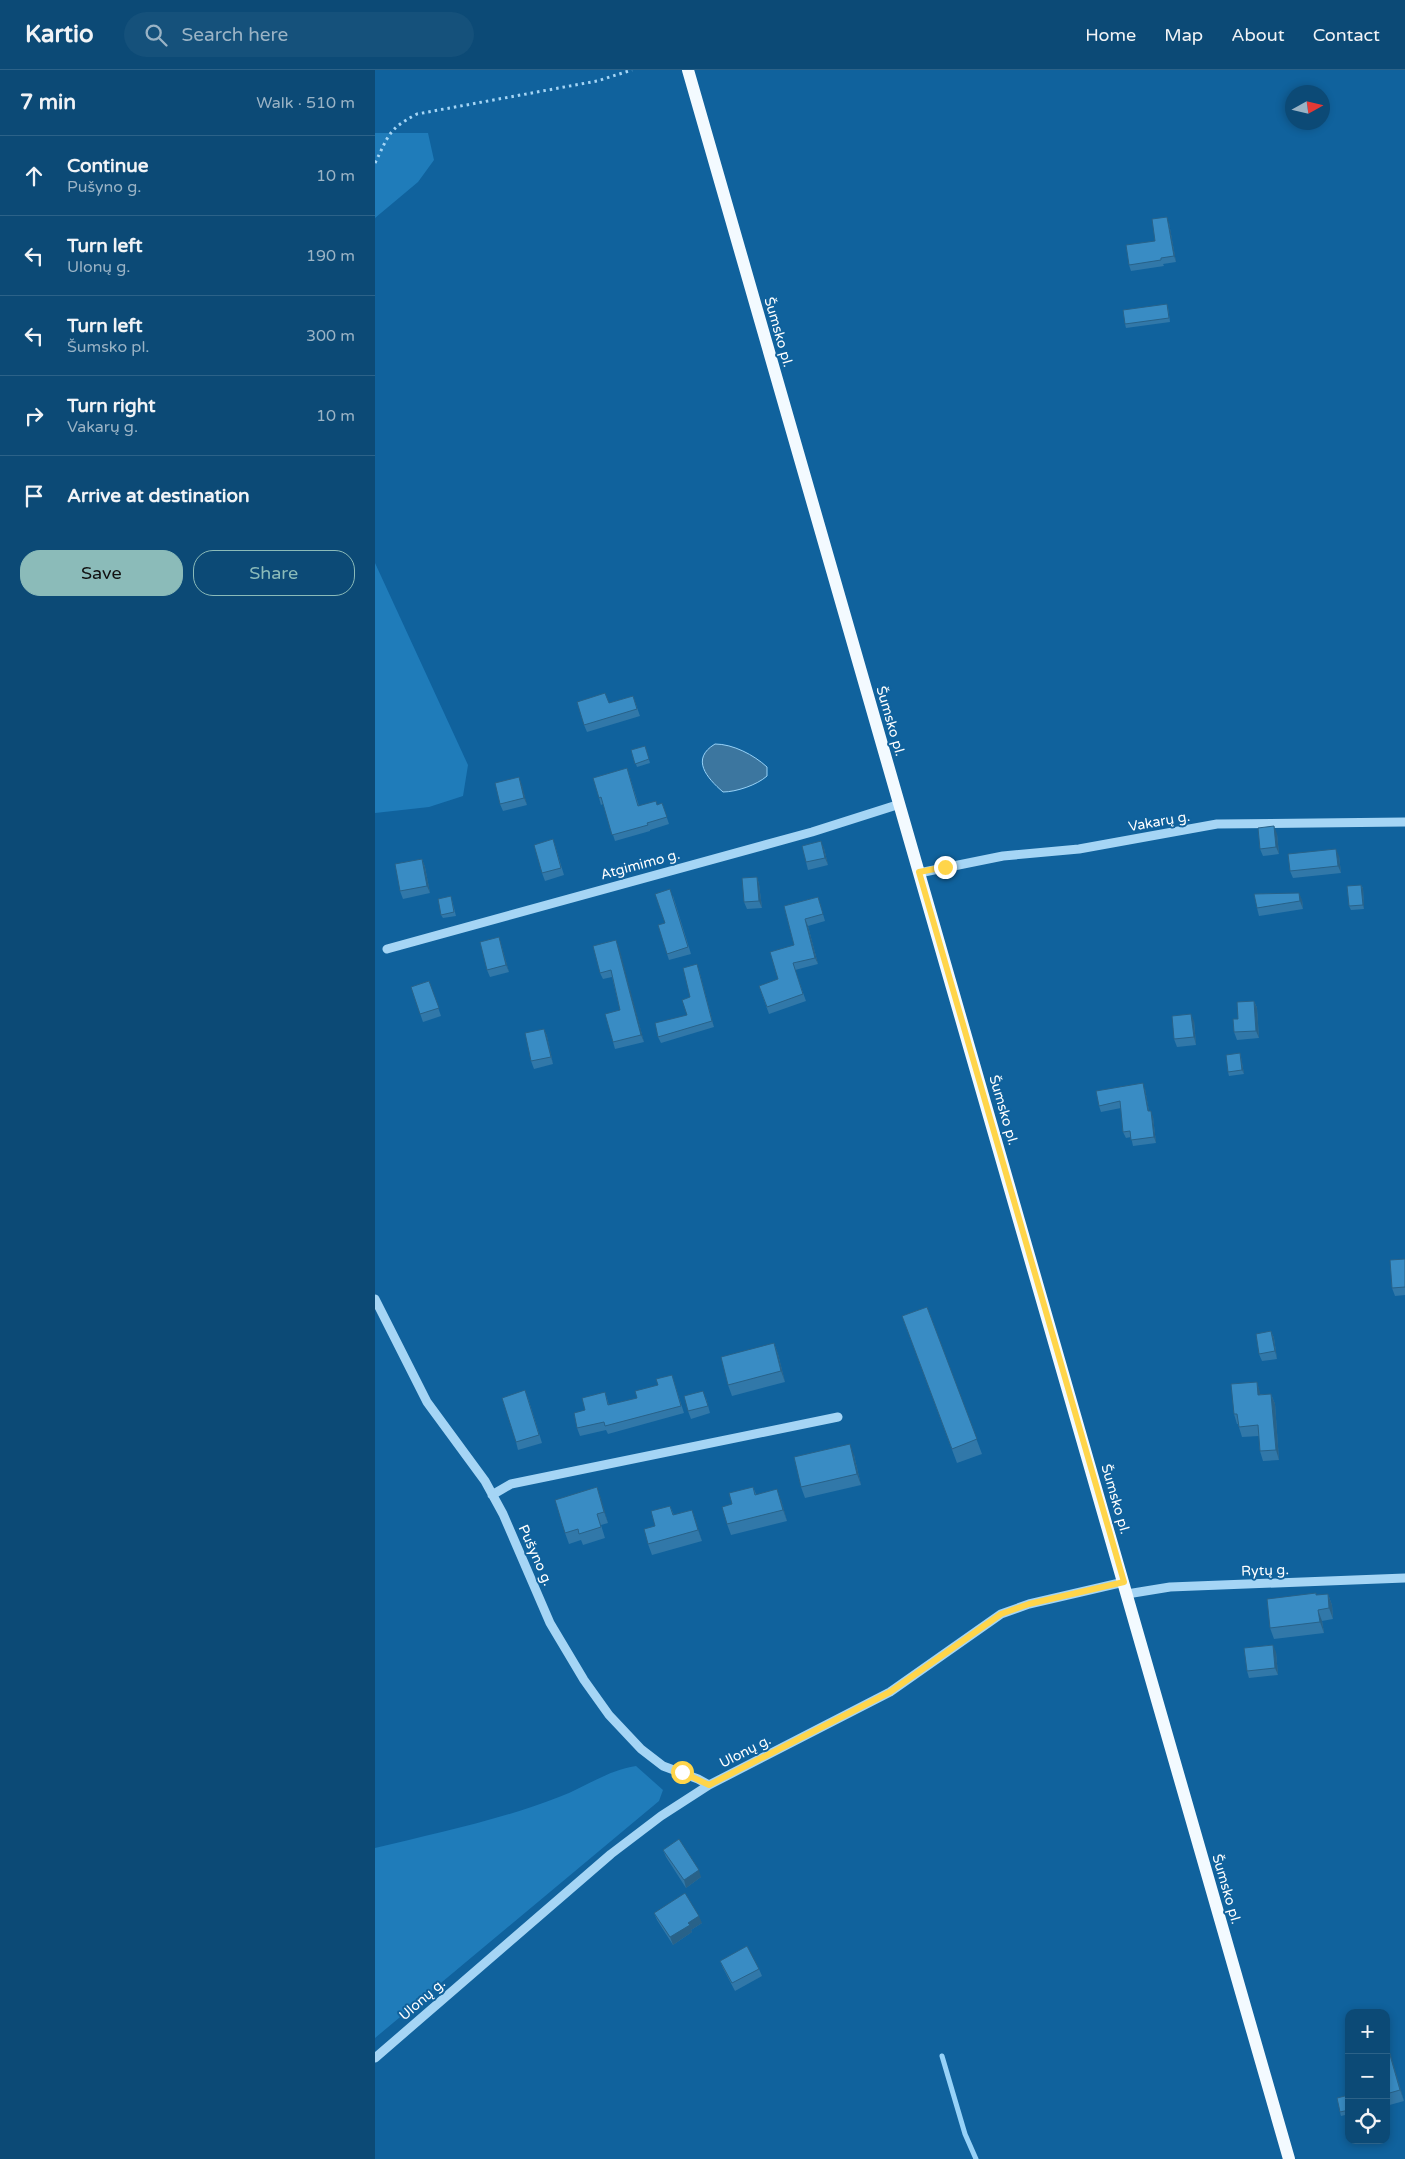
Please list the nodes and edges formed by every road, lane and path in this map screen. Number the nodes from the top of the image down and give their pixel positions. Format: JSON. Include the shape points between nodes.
{"nodes":[{"id":1,"x":632,"y":70,"type":"edge"},
{"id":2,"x":688,"y":70,"type":"edge"},
{"id":3,"x":375,"y":163,"type":"edge"},
{"id":4,"x":900,"y":804,"type":"junction"},
{"id":5,"x":1405,"y":822,"type":"edge"},
{"id":6,"x":919,"y":872,"type":"junction"},
{"id":7,"x":387,"y":949,"type":"dead end"},
{"id":8,"x":375,"y":1299,"type":"edge"},
{"id":9,"x":838,"y":1417,"type":"dead end"},
{"id":10,"x":492,"y":1495,"type":"junction"},
{"id":11,"x":1405,"y":1578,"type":"edge"},
{"id":12,"x":1126,"y":1588,"type":"junction"},
{"id":13,"x":709,"y":1785,"type":"junction"},
{"id":14,"x":375,"y":2058,"type":"edge"},
{"id":15,"x":1289,"y":2159,"type":"edge"}],
"edges":[{"from":1,"to":3,"type":"path","via":[[597,81],[417,114],[397,125],[389,134]]},
{"from":2,"to":4,"type":"main road","name":"Šumsko pl."},
{"from":4,"to":6,"type":"main road","name":"Šumsko pl."},
{"from":4,"to":7,"type":"street","name":"Atgimimo g.","via":[[813,832]]},
{"from":5,"to":6,"type":"street","name":"Vakarų g.","via":[[1217,824],[1079,850],[1003,856]]},
{"from":6,"to":12,"type":"main road","name":"Šumsko pl."},
{"from":8,"to":10,"type":"street","name":"Pušyno g.","via":[[427,1402],[485,1480]]},
{"from":9,"to":10,"type":"street","via":[[511,1484]]},
{"from":10,"to":13,"type":"street","name":"Pušyno g.","via":[[550,1623],[609,1715],[641,1749],[663,1766]]},
{"from":11,"to":12,"type":"street","name":"Rytų g."},
{"from":12,"to":13,"type":"street","name":"Ulonų g.","via":[[1029,1604],[1001,1614],[890,1692]]},
{"from":12,"to":15,"type":"main road","name":"Šumsko pl."},
{"from":13,"to":14,"type":"street","name":"Ulonų g.","via":[[611,1854]]}]}
